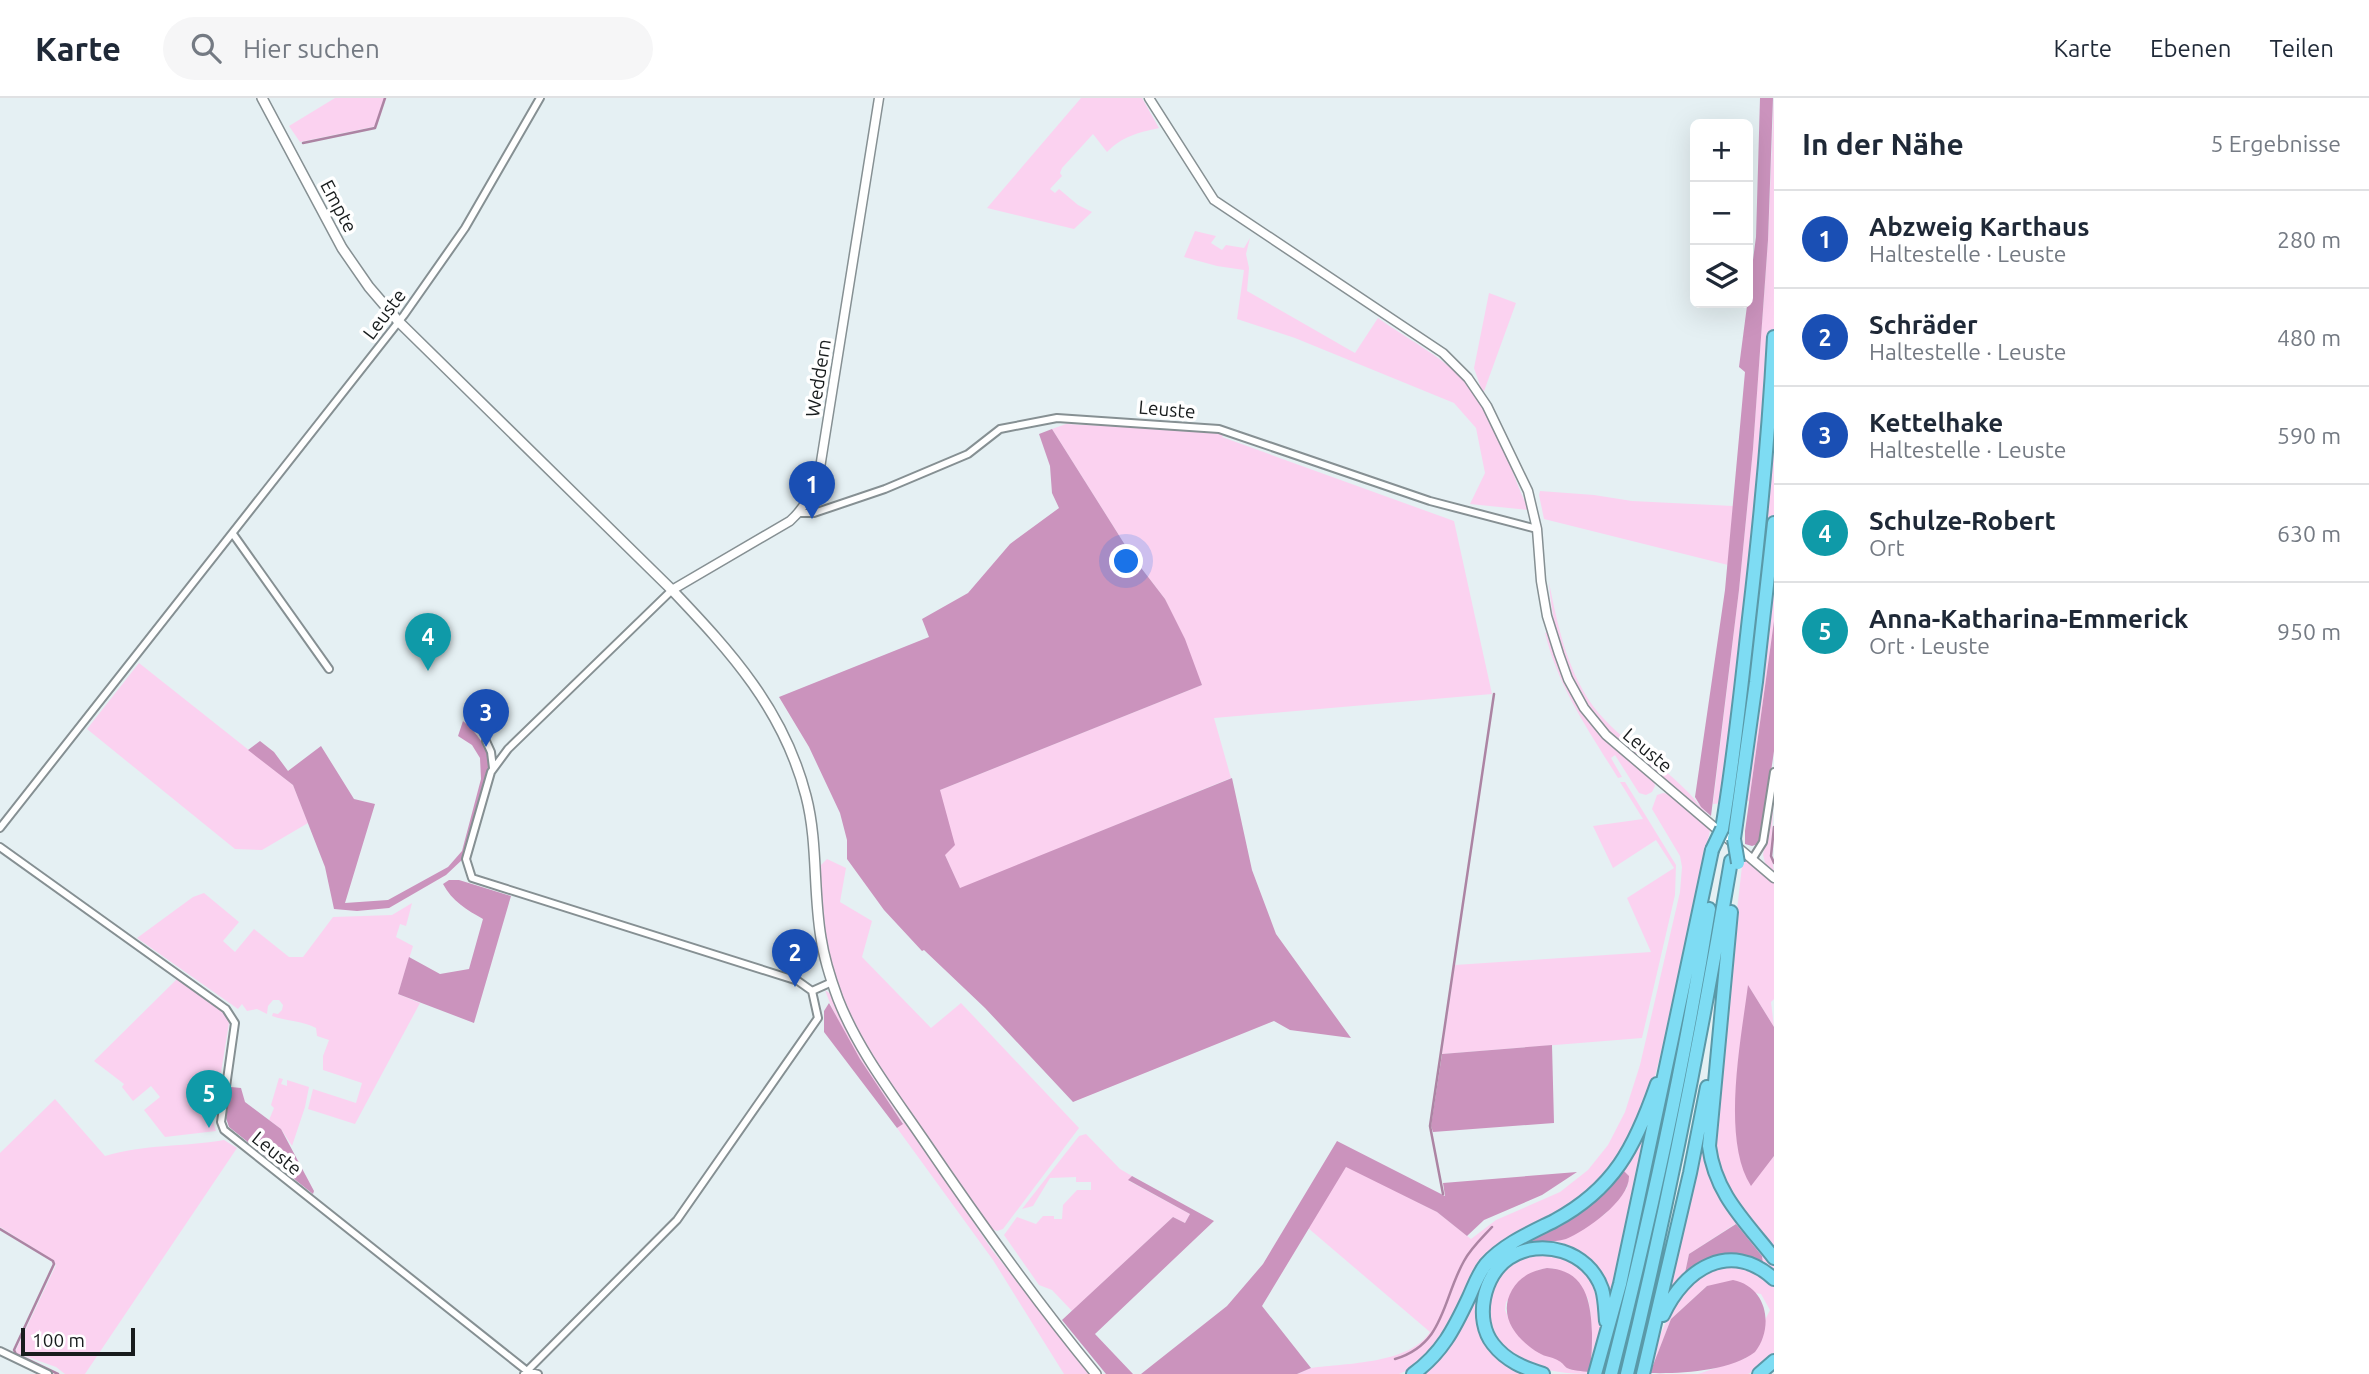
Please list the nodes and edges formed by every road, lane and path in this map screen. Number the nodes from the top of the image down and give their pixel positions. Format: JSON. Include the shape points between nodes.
{"nodes":[{"id":1,"x":262,"y":98,"type":"edge"},
{"id":2,"x":540,"y":98,"type":"edge"},
{"id":3,"x":879,"y":98,"type":"edge"},
{"id":4,"x":1149,"y":98,"type":"edge"},
{"id":5,"x":399,"y":322,"type":"junction"},
{"id":6,"x":1774,"y":337,"type":"edge"},
{"id":7,"x":799,"y":513,"type":"junction"},
{"id":8,"x":1774,"y":523,"type":"edge"},
{"id":9,"x":1538,"y":529,"type":"junction"},
{"id":10,"x":233,"y":534,"type":"junction"},
{"id":11,"x":672,"y":590,"type":"junction"},
{"id":12,"x":329,"y":669,"type":"dead end"},
{"id":13,"x":509,"y":749,"type":"junction"},
{"id":14,"x":493,"y":768,"type":"junction"},
{"id":15,"x":1774,"y":772,"type":"edge"},
{"id":16,"x":0,"y":828,"type":"edge"},
{"id":17,"x":0,"y":847,"type":"edge"},
{"id":18,"x":1715,"y":850,"type":"junction"},
{"id":19,"x":1753,"y":858,"type":"junction"},
{"id":20,"x":1734,"y":862,"type":"junction"},
{"id":21,"x":1774,"y":878,"type":"edge"},
{"id":22,"x":832,"y":982,"type":"junction"},
{"id":23,"x":811,"y":991,"type":"junction"},
{"id":24,"x":1719,"y":1028,"type":"junction"},
{"id":25,"x":1671,"y":1041,"type":"junction"},
{"id":26,"x":1774,"y":1258,"type":"edge"},
{"id":27,"x":1774,"y":1279,"type":"edge"},
{"id":28,"x":1654,"y":1335,"type":"junction"},
{"id":29,"x":1603,"y":1349,"type":"junction"},
{"id":30,"x":0,"y":1351,"type":"edge"},
{"id":31,"x":1774,"y":1361,"type":"edge"},
{"id":32,"x":1596,"y":1371,"type":"edge"},
{"id":33,"x":525,"y":1372,"type":"edge"},
{"id":34,"x":1612,"y":1372,"type":"edge"},
{"id":35,"x":1628,"y":1372,"type":"edge"},
{"id":36,"x":1643,"y":1373,"type":"edge"},
{"id":37,"x":48,"y":1374,"type":"edge"},
{"id":38,"x":538,"y":1374,"type":"edge"},
{"id":39,"x":1096,"y":1374,"type":"edge"},
{"id":40,"x":1413,"y":1374,"type":"edge"},
{"id":41,"x":1543,"y":1374,"type":"edge"},
{"id":42,"x":1759,"y":1374,"type":"edge"}],
"edges":[{"from":1,"to":5,"type":"main road","name":"Empte","via":[[342,248]]},
{"from":2,"to":5,"type":"street","name":"Leuste","via":[[466,228]]},
{"from":3,"to":7,"type":"street","name":"Weddern","via":[[820,468]]},
{"from":4,"to":9,"type":"street","name":"Leuste","via":[[1213,200],[1443,353],[1468,378],[1487,406],[1528,491]]},
{"from":5,"to":10,"type":"street","name":"Leuste"},
{"from":5,"to":11,"type":"main road","name":"Empte"},
{"from":6,"to":18,"type":"highway","bridge":true,"via":[[1740,700],[1726,807]]},
{"from":7,"to":9,"type":"street","name":"Leuste","via":[[814,513],[897,484],[968,454],[1000,429],[1057,418],[1219,429],[1430,501]]},
{"from":7,"to":11,"type":"street","name":"Weddern"},
{"from":8,"to":20,"type":"highway","bridge":true},
{"from":9,"to":19,"type":"street","name":"Leuste","via":[[1547,616],[1568,679],[1584,708],[1606,735]]},
{"from":10,"to":12,"type":"street"},
{"from":10,"to":16,"type":"street","name":"Leuste"},
{"from":11,"to":13,"type":"street"},
{"from":11,"to":22,"type":"main road","name":"Empte","via":[[746,671],[783,731],[806,796],[821,939]]},
{"from":13,"to":14,"type":"street"},
{"from":13,"to":14,"type":"street","via":[[488,744]]},
{"from":14,"to":23,"type":"street","via":[[466,859],[472,878],[798,981]]},
{"from":15,"to":19,"type":"street","via":[[1763,842]]},
{"from":17,"to":33,"type":"street","name":"Leuste","via":[[226,1009],[235,1023],[221,1122],[224,1130]]},
{"from":18,"to":25,"type":"highway"},
{"from":18,"to":34,"type":"highway","via":[[1699,973],[1672,1113]]},
{"from":19,"to":21,"type":"street","name":"Leuste"},
{"from":20,"to":24,"type":"highway"},
{"from":20,"to":35,"type":"highway"},
{"from":22,"to":23,"type":"street"},
{"from":22,"to":39,"type":"main road","name":"Empte","via":[[853,1032],[908,1117],[1015,1272]]},
{"from":23,"to":33,"type":"street","via":[[816,1023],[694,1198]]},
{"from":24,"to":26,"type":"highway","via":[[1709,1146],[1712,1166],[1727,1199]]},
{"from":24,"to":28,"type":"highway"},
{"from":25,"to":29,"type":"highway"},
{"from":25,"to":40,"type":"highway","via":[[1622,1164],[1588,1200],[1512,1243],[1485,1266],[1448,1339],[1433,1359]]},
{"from":27,"to":28,"type":"highway","via":[[1750,1263],[1728,1260],[1710,1264],[1678,1288]]},
{"from":28,"to":36,"type":"highway"},
{"from":29,"to":32,"type":"highway"},
{"from":29,"to":41,"type":"highway","via":[[1605,1301],[1588,1267],[1554,1248],[1524,1251],[1494,1273],[1483,1301],[1484,1322],[1491,1342],[1504,1356]]},
{"from":30,"to":37,"type":"street"},
{"from":31,"to":42,"type":"highway"},
{"from":33,"to":38,"type":"street","name":"Leuste"}]}
